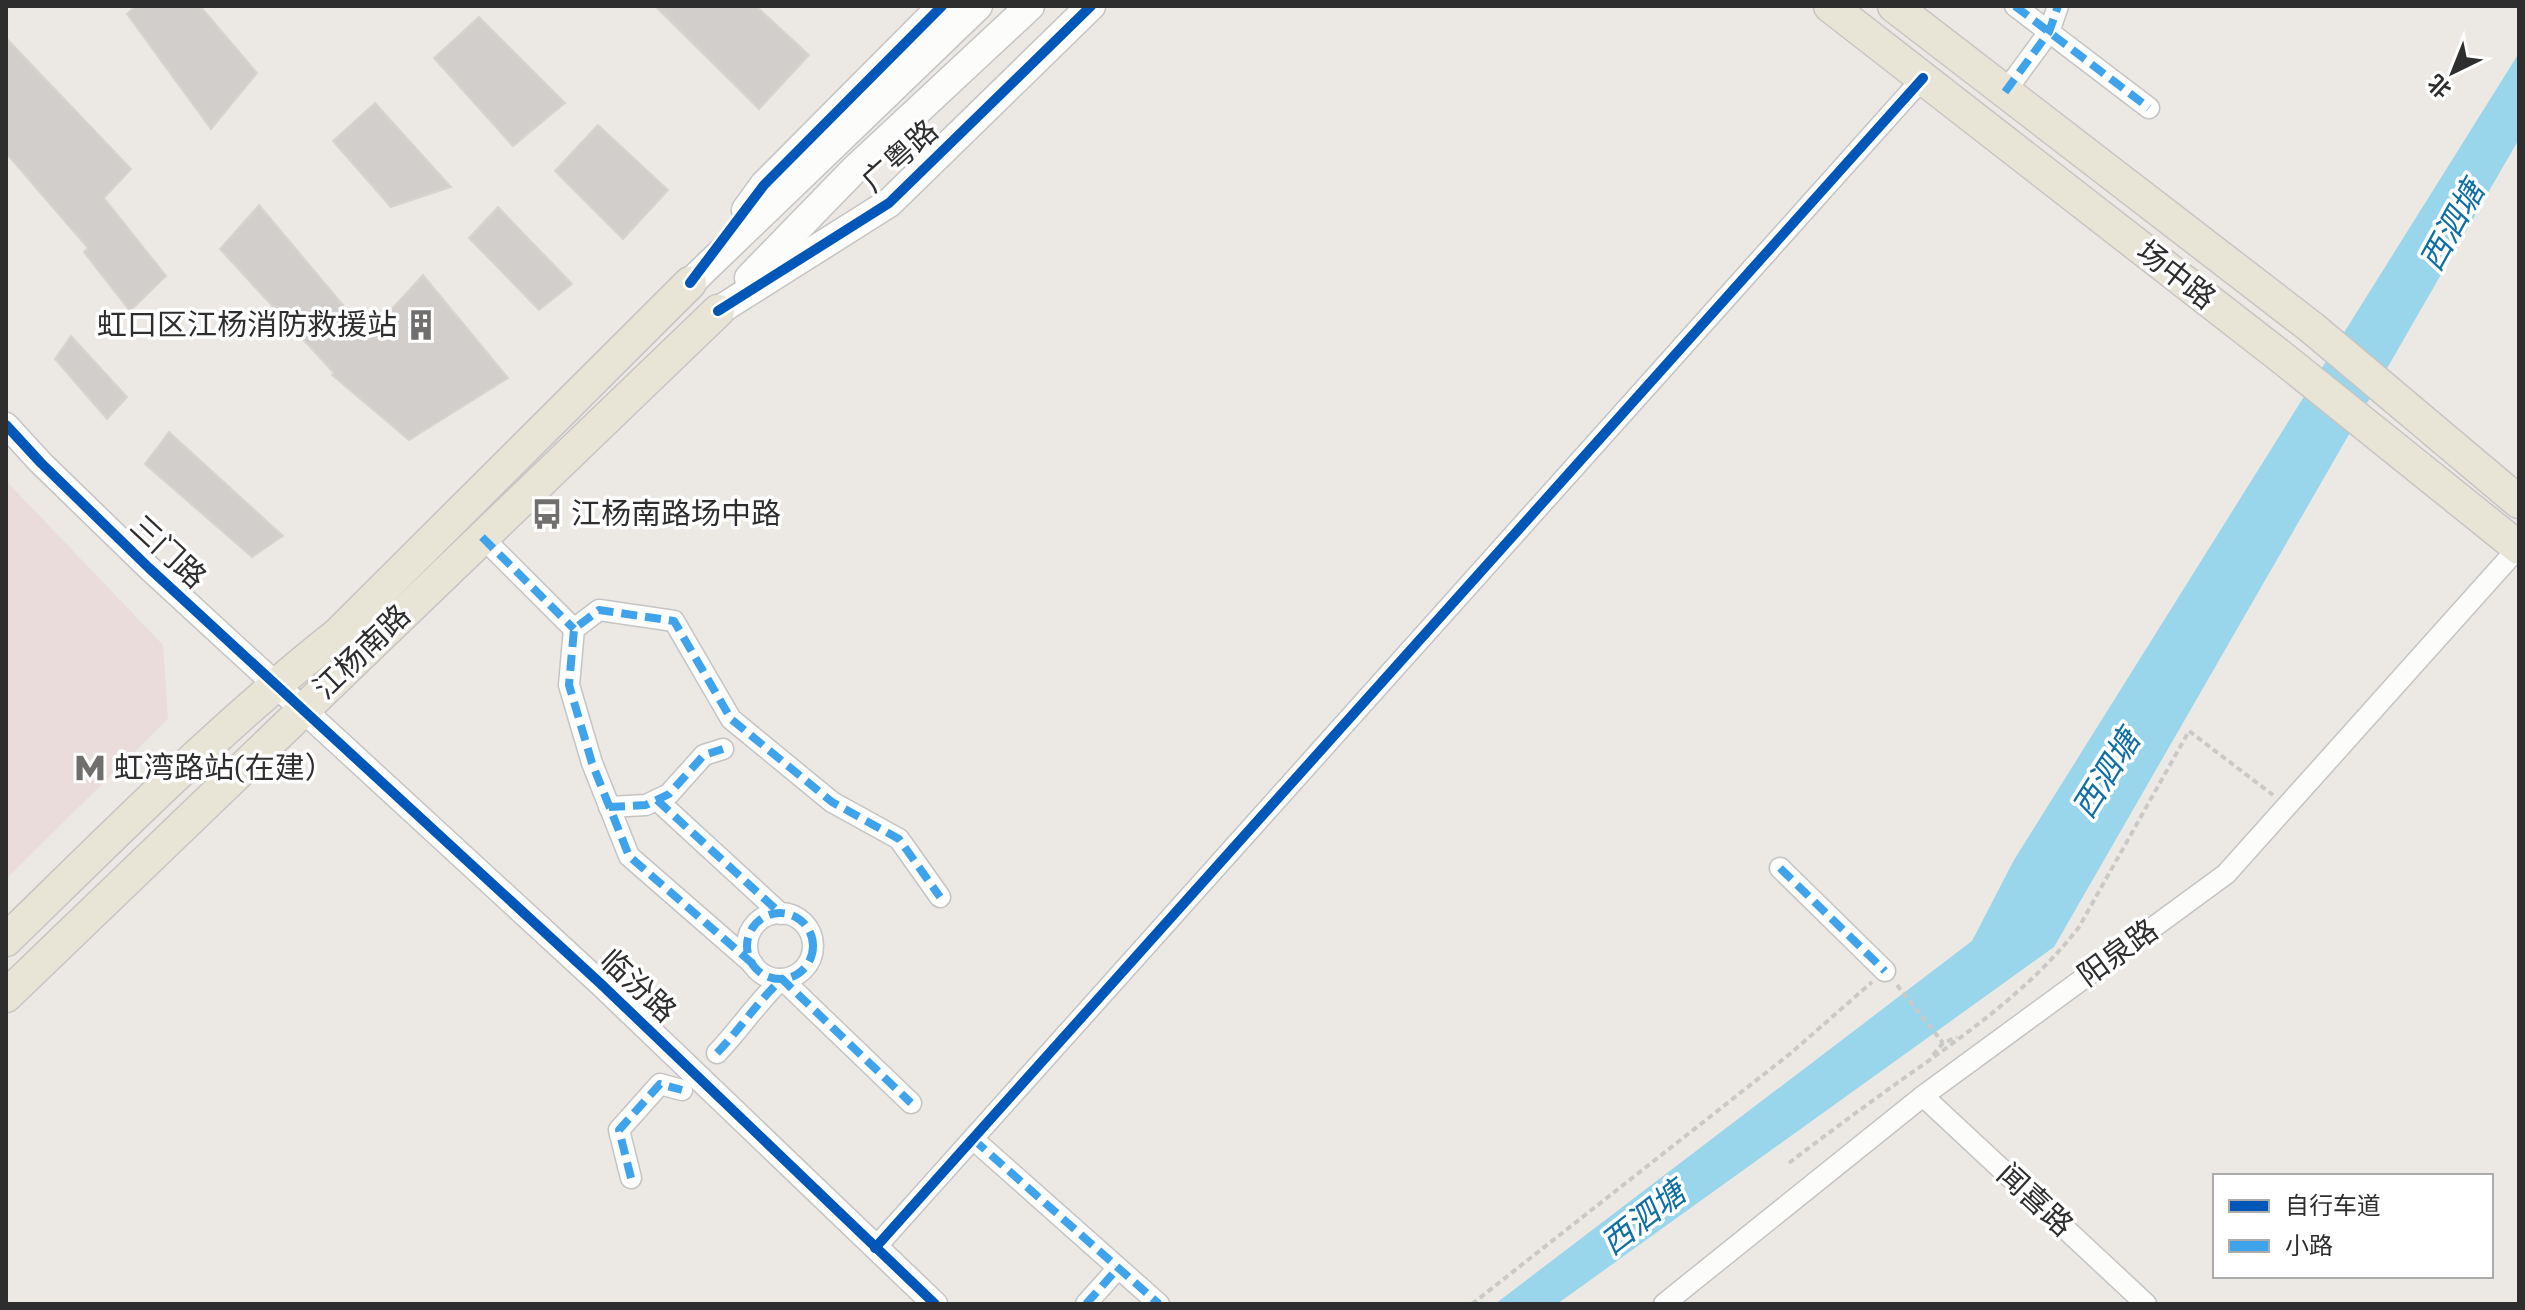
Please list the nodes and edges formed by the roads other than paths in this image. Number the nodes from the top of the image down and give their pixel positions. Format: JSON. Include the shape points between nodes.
{"nodes":[{"id":1,"x":942,"y":6,"type":"edge"},
{"id":2,"x":978,"y":6,"type":"edge"},
{"id":3,"x":1091,"y":6,"type":"edge"},
{"id":4,"x":1830,"y":6,"type":"edge"},
{"id":5,"x":1894,"y":6,"type":"edge"},
{"id":6,"x":2015,"y":6,"type":"edge"},
{"id":7,"x":2058,"y":6,"type":"edge"},
{"id":8,"x":1023,"y":13,"type":"edge"},
{"id":9,"x":2049,"y":32,"type":"junction"},
{"id":10,"x":1923,"y":78,"type":"junction"},
{"id":11,"x":2005,"y":92,"type":"junction"},
{"id":12,"x":2149,"y":108,"type":"dead end"},
{"id":13,"x":690,"y":283,"type":"junction"},
{"id":14,"x":718,"y":311,"type":"junction"},
{"id":15,"x":6,"y":425,"type":"edge"},
{"id":16,"x":2519,"y":502,"type":"edge"},
{"id":17,"x":482,"y":537,"type":"junction"},
{"id":18,"x":2519,"y":547,"type":"edge"},
{"id":19,"x":574,"y":629,"type":"junction"},
{"id":20,"x":275,"y":684,"type":"junction"},
{"id":21,"x":303,"y":709,"type":"junction"},
{"id":22,"x":723,"y":749,"type":"dead end"},
{"id":23,"x":657,"y":800,"type":"junction"},
{"id":24,"x":609,"y":807,"type":"junction"},
{"id":25,"x":1780,"y":868,"type":"dead end"},
{"id":26,"x":940,"y":897,"type":"dead end"},
{"id":27,"x":781,"y":914,"type":"junction"},
{"id":28,"x":6,"y":940,"type":"edge"},
{"id":29,"x":753,"y":964,"type":"junction"},
{"id":30,"x":1890,"y":976,"type":"road end"},
{"id":31,"x":782,"y":979,"type":"junction"},
{"id":32,"x":6,"y":996,"type":"edge"},
{"id":33,"x":717,"y":1053,"type":"dead end"},
{"id":34,"x":682,"y":1090,"type":"dead end"},
{"id":35,"x":1923,"y":1096,"type":"junction"},
{"id":36,"x":911,"y":1103,"type":"dead end"},
{"id":37,"x":973,"y":1139,"type":"junction"},
{"id":38,"x":631,"y":1178,"type":"dead end"},
{"id":39,"x":875,"y":1248,"type":"junction"},
{"id":40,"x":1118,"y":1268,"type":"junction"},
{"id":41,"x":935,"y":1304,"type":"edge"},
{"id":42,"x":1086,"y":1304,"type":"edge"},
{"id":43,"x":1159,"y":1304,"type":"edge"},
{"id":44,"x":1664,"y":1304,"type":"edge"},
{"id":45,"x":2146,"y":1304,"type":"edge"}],
"edges":[{"from":1,"to":13,"type":"main road","via":[[764,185]]},
{"from":2,"to":13,"type":"main road","name":"广粤路"},
{"from":3,"to":14,"type":"main road","name":"广粤路","via":[[889,203]]},
{"from":4,"to":10,"type":"main road","name":"场中路"},
{"from":5,"to":11,"type":"main road","name":"场中路"},
{"from":6,"to":9,"type":"street"},
{"from":7,"to":9,"type":"street"},
{"from":8,"to":14,"type":"main road","name":"广粤路","via":[[854,170]]},
{"from":9,"to":11,"type":"street"},
{"from":9,"to":12,"type":"street"},
{"from":10,"to":18,"type":"main road","name":"场中路"},
{"from":10,"to":37,"type":"street"},
{"from":11,"to":16,"type":"main road","name":"场中路","via":[[2311,327]]},
{"from":13,"to":20,"type":"main road","name":"江杨南路","via":[[338,634]]},
{"from":14,"to":17,"type":"main road","name":"江杨南路"},
{"from":15,"to":20,"type":"street","name":"三门路"},
{"from":17,"to":19,"type":"street"},
{"from":17,"to":21,"type":"main road","name":"江杨南路"},
{"from":18,"to":35,"type":"street","name":"阳泉路","via":[[2226,874]]},
{"from":19,"to":24,"type":"street","via":[[569,685]]},
{"from":19,"to":26,"type":"street","via":[[599,610],[674,621],[731,719],[832,802],[899,839]]},
{"from":20,"to":21,"type":"street","name":"三门路"},
{"from":20,"to":28,"type":"main road","name":"江杨南路"},
{"from":21,"to":32,"type":"main road","name":"江杨南路"},
{"from":21,"to":39,"type":"street","name":"临汾路","via":[[612,994]]},
{"from":22,"to":23,"type":"street","via":[[704,755]]},
{"from":23,"to":24,"type":"street"},
{"from":23,"to":27,"type":"street"},
{"from":24,"to":29,"type":"street","via":[[629,856]]},
{"from":25,"to":30,"type":"street"},
{"from":27,"to":29,"type":"street","via":[[767,916],[751,931],[747,942]]},
{"from":27,"to":31,"type":"street","via":[[799,919],[814,945],[802,972]]},
{"from":29,"to":31,"type":"street","via":[[760,973]]},
{"from":31,"to":33,"type":"street"},
{"from":31,"to":36,"type":"street"},
{"from":34,"to":38,"type":"street","via":[[660,1084],[619,1130]]},
{"from":35,"to":44,"type":"street","name":"阳泉路"},
{"from":35,"to":45,"type":"street","name":"闻喜路"},
{"from":37,"to":39,"type":"street"},
{"from":37,"to":40,"type":"street"},
{"from":39,"to":41,"type":"street","name":"临汾路"},
{"from":40,"to":42,"type":"street"},
{"from":40,"to":43,"type":"street"}]}
